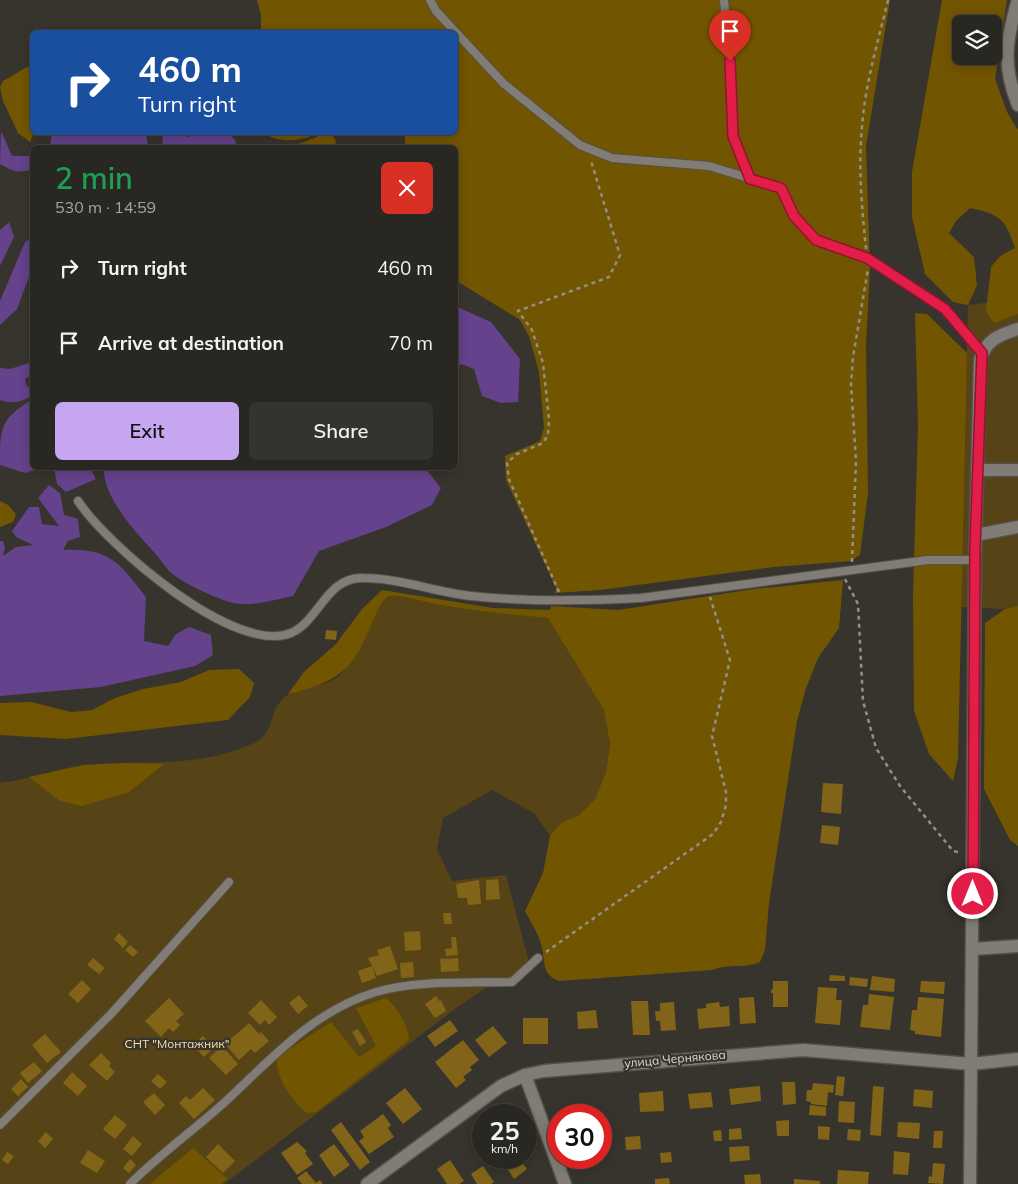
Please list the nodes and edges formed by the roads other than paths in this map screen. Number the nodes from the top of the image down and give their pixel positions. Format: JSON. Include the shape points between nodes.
{"nodes":[{"id":1,"x":430,"y":0,"type":"edge"},
{"id":2,"x":724,"y":0,"type":"edge"},
{"id":3,"x":1018,"y":0,"type":"edge"},
{"id":4,"x":454,"y":30,"type":"edge"},
{"id":5,"x":458,"y":35,"type":"edge"},
{"id":6,"x":1012,"y":44,"type":"edge"},
{"id":7,"x":1018,"y":105,"type":"edge"},
{"id":8,"x":750,"y":179,"type":"junction"},
{"id":9,"x":1018,"y":329,"type":"edge"},
{"id":10,"x":982,"y":353,"type":"junction"},
{"id":11,"x":977,"y":470,"type":"junction"},
{"id":12,"x":1018,"y":470,"type":"edge"},
{"id":13,"x":78,"y":501,"type":"dead end"},
{"id":14,"x":1018,"y":527,"type":"edge"},
{"id":15,"x":976,"y":536,"type":"junction"},
{"id":16,"x":975,"y":560,"type":"junction"},
{"id":17,"x":230,"y":882,"type":"dead end"},
{"id":18,"x":1018,"y":946,"type":"edge"},
{"id":19,"x":972,"y":949,"type":"junction"},
{"id":20,"x":538,"y":958,"type":"road end"},
{"id":21,"x":1018,"y":1060,"type":"edge"},
{"id":22,"x":970,"y":1064,"type":"junction"},
{"id":23,"x":525,"y":1075,"type":"junction"},
{"id":24,"x":0,"y":1125,"type":"edge"},
{"id":25,"x":130,"y":1184,"type":"edge"},
{"id":26,"x":367,"y":1184,"type":"edge"},
{"id":27,"x":565,"y":1184,"type":"edge"},
{"id":28,"x":970,"y":1184,"type":"edge"}],
"edges":[{"from":1,"to":4,"type":"lane"},
{"from":2,"to":8,"type":"lane","via":[[733,136]]},
{"from":3,"to":6,"type":"street"},
{"from":5,"to":8,"type":"lane","via":[[504,84],[576,142],[612,158],[709,166]]},
{"from":6,"to":7,"type":"street","via":[[1008,76]]},
{"from":8,"to":10,"type":"lane","via":[[781,188],[794,216],[816,240],[867,258],[945,309]]},
{"from":9,"to":10,"type":"street","via":[[991,340]]},
{"from":10,"to":11,"type":"street"},
{"from":11,"to":12,"type":"street"},
{"from":11,"to":15,"type":"street"},
{"from":13,"to":16,"type":"lane","via":[[88,515],[164,584],[197,608],[232,627],[262,635],[279,636],[301,628],[333,588],[355,578],[391,580],[469,596],[559,601],[640,598],[928,560]]},
{"from":14,"to":15,"type":"street"},
{"from":15,"to":16,"type":"street"},
{"from":16,"to":19,"type":"street"},
{"from":17,"to":24,"type":"lane","via":[[111,1014]]},
{"from":18,"to":19,"type":"street"},
{"from":19,"to":22,"type":"street"},
{"from":20,"to":25,"type":"lane","via":[[512,982],[408,986],[379,991],[337,1008],[285,1044]]},
{"from":21,"to":22,"type":"street","name":"улица Чернякова"},
{"from":22,"to":23,"type":"street","name":"улица Чернякова","via":[[803,1050]]},
{"from":22,"to":28,"type":"street"},
{"from":23,"to":26,"type":"street","name":"улица Чернякова","via":[[501,1086]]},
{"from":23,"to":27,"type":"street"}]}
